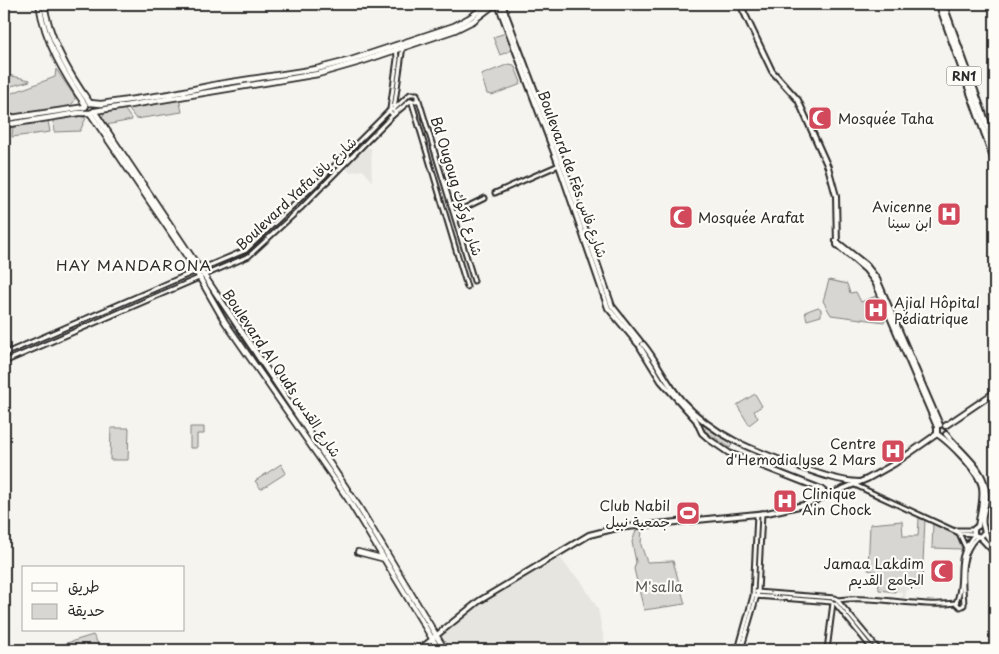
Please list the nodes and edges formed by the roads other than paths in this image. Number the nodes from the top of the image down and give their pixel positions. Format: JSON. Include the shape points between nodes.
{"nodes":[{"id":1,"x":39,"y":4,"type":"edge"},
{"id":2,"x":44,"y":4,"type":"edge"},
{"id":3,"x":489,"y":4,"type":"edge"},
{"id":4,"x":498,"y":4,"type":"edge"},
{"id":5,"x":740,"y":4,"type":"edge"},
{"id":6,"x":939,"y":4,"type":"edge"},
{"id":7,"x":943,"y":4,"type":"edge"},
{"id":8,"x":403,"y":45,"type":"junction"},
{"id":9,"x":396,"y":47,"type":"junction"},
{"id":10,"x":76,"y":91,"type":"junction"},
{"id":11,"x":395,"y":95,"type":"junction"},
{"id":12,"x":418,"y":97,"type":"junction"},
{"id":13,"x":410,"y":101,"type":"junction"},
{"id":14,"x":403,"y":102,"type":"junction"},
{"id":15,"x":70,"y":108,"type":"junction"},
{"id":16,"x":90,"y":108,"type":"junction"},
{"id":17,"x":108,"y":108,"type":"junction"},
{"id":18,"x":393,"y":111,"type":"junction"},
{"id":19,"x":4,"y":119,"type":"edge"},
{"id":20,"x":102,"y":123,"type":"junction"},
{"id":21,"x":4,"y":125,"type":"edge"},
{"id":22,"x":995,"y":147,"type":"edge"},
{"id":23,"x":995,"y":162,"type":"edge"},
{"id":24,"x":559,"y":165,"type":"junction"},
{"id":25,"x":496,"y":193,"type":"dead end"},
{"id":26,"x":485,"y":198,"type":"dead end"},
{"id":27,"x":454,"y":213,"type":"junction"},
{"id":28,"x":199,"y":270,"type":"junction"},
{"id":29,"x":203,"y":276,"type":"junction"},
{"id":30,"x":474,"y":281,"type":"dead end"},
{"id":31,"x":467,"y":287,"type":"dead end"},
{"id":32,"x":640,"y":344,"type":"junction"},
{"id":33,"x":4,"y":354,"type":"edge"},
{"id":34,"x":4,"y":362,"type":"edge"},
{"id":35,"x":995,"y":393,"type":"edge"},
{"id":36,"x":943,"y":430,"type":"junction"},
{"id":37,"x":937,"y":434,"type":"junction"},
{"id":38,"x":861,"y":482,"type":"junction"},
{"id":39,"x":855,"y":485,"type":"junction"},
{"id":40,"x":818,"y":488,"type":"junction"},
{"id":41,"x":870,"y":490,"type":"junction"},
{"id":42,"x":829,"y":496,"type":"junction"},
{"id":43,"x":815,"y":501,"type":"junction"},
{"id":44,"x":759,"y":514,"type":"junction"},
{"id":45,"x":953,"y":529,"type":"junction"},
{"id":46,"x":981,"y":529,"type":"junction"},
{"id":47,"x":959,"y":533,"type":"junction"},
{"id":48,"x":975,"y":535,"type":"junction"},
{"id":49,"x":965,"y":546,"type":"junction"},
{"id":50,"x":995,"y":547,"type":"edge"},
{"id":51,"x":358,"y":552,"type":"dead end"},
{"id":52,"x":995,"y":554,"type":"edge"},
{"id":53,"x":385,"y":559,"type":"junction"},
{"id":54,"x":755,"y":594,"type":"junction"},
{"id":55,"x":961,"y":600,"type":"junction"},
{"id":56,"x":835,"y":601,"type":"junction"},
{"id":57,"x":956,"y":603,"type":"junction"},
{"id":58,"x":434,"y":637,"type":"junction"},
{"id":59,"x":418,"y":650,"type":"edge"},
{"id":60,"x":439,"y":650,"type":"edge"},
{"id":61,"x":444,"y":650,"type":"edge"},
{"id":62,"x":739,"y":650,"type":"edge"},
{"id":63,"x":827,"y":650,"type":"edge"},
{"id":64,"x":873,"y":650,"type":"edge"},
{"id":65,"x":879,"y":650,"type":"edge"}],
"edges":[{"from":1,"to":10,"type":"main road","name":"Boulevard Al Quds شارع القدس","via":[[42,26],[59,65]]},
{"from":2,"to":16,"type":"main road","name":"Boulevard Al Quds شارع القدس","via":[[47,23],[63,60]]},
{"from":3,"to":8,"type":"main road","via":[[463,22]]},
{"from":4,"to":8,"type":"main road","via":[[467,25]]},
{"from":4,"to":24,"type":"main road","name":"Boulevard de Fès شارع فاس"},
{"from":4,"to":32,"type":"main road","name":"Boulevard de Fès شارع فاس","via":[[565,170],[612,306]]},
{"from":5,"to":36,"type":"main road","via":[[772,71],[798,100],[828,167],[836,196],[836,241],[840,250],[866,270],[875,282]]},
{"from":6,"to":23,"type":"highway","number":"RN1"},
{"from":7,"to":22,"type":"highway","number":"RN1"},
{"from":8,"to":9,"type":"main road"},
{"from":8,"to":11,"type":"street"},
{"from":9,"to":16,"type":"main road","via":[[316,69]]},
{"from":9,"to":17,"type":"main road","via":[[318,74]]},
{"from":9,"to":18,"type":"street"},
{"from":10,"to":15,"type":"main road","via":[[77,102]]},
{"from":10,"to":16,"type":"main road","name":"Boulevard Al Quds شارع القدس"},
{"from":11,"to":14,"type":"street","via":[[398,101]]},
{"from":11,"to":18,"type":"street"},
{"from":12,"to":13,"type":"street","via":[[417,101]]},
{"from":12,"to":13,"type":"street","via":[[414,93]]},
{"from":12,"to":27,"type":"street","name":"Bd Ougoug شارع أوكوك"},
{"from":13,"to":14,"type":"street","name":"Boulevard Yafa شارع يافا"},
{"from":13,"to":18,"type":"street","name":"Boulevard Yafa شارع يافا"},
{"from":13,"to":31,"type":"street","name":"Bd Ougoug شارع أوكوك"},
{"from":14,"to":18,"type":"street","name":"Boulevard Yafa شارع يافا"},
{"from":15,"to":16,"type":"main road"},
{"from":15,"to":19,"type":"main road"},
{"from":16,"to":17,"type":"main road"},
{"from":16,"to":20,"type":"main road","name":"Boulevard Al Quds شارع القدس"},
{"from":16,"to":21,"type":"main road"},
{"from":16,"to":28,"type":"main road","name":"Boulevard Al Quds شارع القدس"},
{"from":17,"to":20,"type":"main road","via":[[102,114]]},
{"from":18,"to":28,"type":"street","name":"Boulevard Yafa شارع يافا","via":[[246,250]]},
{"from":18,"to":29,"type":"street","name":"Boulevard Yafa شارع يافا","via":[[301,208],[248,256]]},
{"from":20,"to":28,"type":"main road","name":"Boulevard Al Quds شارع القدس"},
{"from":24,"to":25,"type":"street"},
{"from":24,"to":32,"type":"main road","name":"Boulevard de Fès شارع فاس","via":[[608,308]]},
{"from":26,"to":27,"type":"street"},
{"from":27,"to":30,"type":"street","name":"Bd Ougoug شارع أوكوك"},
{"from":28,"to":29,"type":"main road","name":"Boulevard Al Quds شارع القدس"},
{"from":28,"to":33,"type":"street","name":"Boulevard Yafa شارع يافا"},
{"from":29,"to":34,"type":"street","name":"Boulevard Yafa شارع يافا"},
{"from":29,"to":53,"type":"main road","name":"Boulevard Al Quds شارع القدس","via":[[225,322],[348,499]]},
{"from":29,"to":58,"type":"main road","name":"Boulevard Al Quds شارع القدس","via":[[359,507]]},
{"from":32,"to":38,"type":"main road","name":"Boulevard de Fès شارع فاس","via":[[684,402],[729,439],[834,478]]},
{"from":32,"to":40,"type":"main road","name":"Boulevard de Fès شارع فاس","via":[[661,381],[710,440],[729,453]]},
{"from":35,"to":36,"type":"main road"},
{"from":36,"to":37,"type":"main road"},
{"from":36,"to":37,"type":"main road"},
{"from":36,"to":46,"type":"main road","via":[[980,480]]},
{"from":37,"to":38,"type":"main road"},
{"from":38,"to":39,"type":"main road"},
{"from":38,"to":41,"type":"street"},
{"from":39,"to":41,"type":"street"},
{"from":39,"to":42,"type":"main road"},
{"from":40,"to":42,"type":"main road","name":"Boulevard de Fès شارع فاس"},
{"from":40,"to":43,"type":"main road"},
{"from":41,"to":45,"type":"street"},
{"from":42,"to":43,"type":"main road"},
{"from":43,"to":44,"type":"main road"},
{"from":44,"to":54,"type":"street"},
{"from":44,"to":58,"type":"main road","via":[[595,533],[570,544],[486,596]]},
{"from":45,"to":47,"type":"street"},
{"from":45,"to":48,"type":"street"},
{"from":46,"to":48,"type":"main road"},
{"from":46,"to":48,"type":"main road"},
{"from":46,"to":50,"type":"main road"},
{"from":47,"to":48,"type":"street"},
{"from":47,"to":49,"type":"street"},
{"from":48,"to":49,"type":"street"},
{"from":48,"to":52,"type":"main road"},
{"from":48,"to":55,"type":"street","via":[[963,559]]},
{"from":49,"to":55,"type":"street","via":[[960,561]]},
{"from":51,"to":53,"type":"main road"},
{"from":53,"to":58,"type":"main road","name":"Boulevard Al Quds شارع القدس"},
{"from":54,"to":56,"type":"street"},
{"from":54,"to":62,"type":"street"},
{"from":55,"to":57,"type":"street"},
{"from":55,"to":57,"type":"street","via":[[962,607]]},
{"from":56,"to":57,"type":"street"},
{"from":56,"to":63,"type":"street"},
{"from":56,"to":64,"type":"street"},
{"from":56,"to":65,"type":"street"},
{"from":58,"to":59,"type":"street"},
{"from":58,"to":60,"type":"main road","name":"Boulevard Al Quds شارع القدس"},
{"from":58,"to":61,"type":"main road","name":"Boulevard Al Quds شارع القدس"}]}
